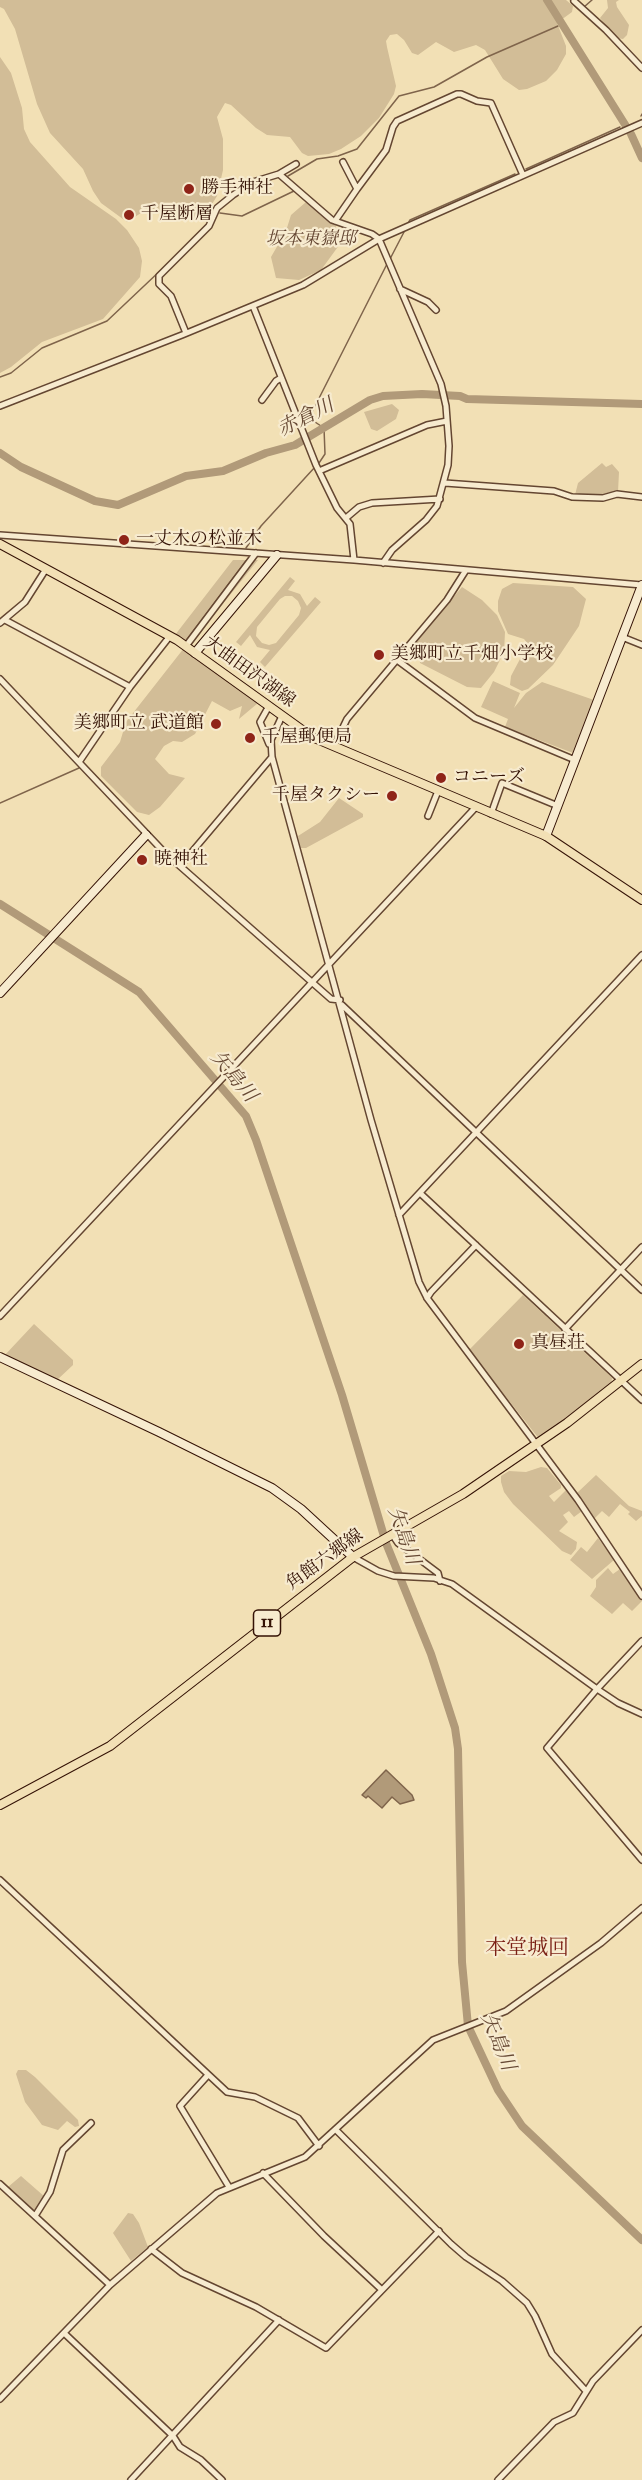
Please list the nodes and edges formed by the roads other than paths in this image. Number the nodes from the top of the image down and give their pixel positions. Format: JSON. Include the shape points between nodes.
{"nodes":[{"id":1,"x":574,"y":1,"type":"edge"},
{"id":2,"x":642,"y":68,"type":"edge"},
{"id":3,"x":642,"y":123,"type":"edge"},
{"id":4,"x":343,"y":162,"type":"dead end"},
{"id":5,"x":296,"y":164,"type":"dead end"},
{"id":6,"x":279,"y":174,"type":"junction"},
{"id":7,"x":524,"y":175,"type":"junction"},
{"id":8,"x":357,"y":189,"type":"junction"},
{"id":9,"x":335,"y":221,"type":"junction"},
{"id":10,"x":379,"y":239,"type":"junction"},
{"id":11,"x":400,"y":289,"type":"junction"},
{"id":12,"x":253,"y":306,"type":"junction"},
{"id":13,"x":436,"y":310,"type":"dead end"},
{"id":14,"x":186,"y":333,"type":"junction"},
{"id":15,"x":281,"y":378,"type":"junction"},
{"id":16,"x":262,"y":400,"type":"dead end"},
{"id":17,"x":0,"y":406,"type":"edge"},
{"id":18,"x":447,"y":421,"type":"junction"},
{"id":19,"x":319,"y":471,"type":"junction"},
{"id":20,"x":445,"y":483,"type":"junction"},
{"id":21,"x":642,"y":497,"type":"edge"},
{"id":22,"x":440,"y":499,"type":"junction"},
{"id":23,"x":346,"y":518,"type":"junction"},
{"id":24,"x":0,"y":535,"type":"edge"},
{"id":25,"x":0,"y":544,"type":"edge"},
{"id":26,"x":256,"y":553,"type":"junction"},
{"id":27,"x":277,"y":555,"type":"junction"},
{"id":28,"x":354,"y":560,"type":"junction"},
{"id":29,"x":383,"y":563,"type":"junction"},
{"id":30,"x":46,"y":569,"type":"junction"},
{"id":31,"x":466,"y":570,"type":"junction"},
{"id":32,"x":642,"y":585,"type":"edge"},
{"id":33,"x":3,"y":621,"type":"edge"},
{"id":34,"x":170,"y":636,"type":"junction"},
{"id":35,"x":622,"y":637,"type":"junction"},
{"id":36,"x":642,"y":645,"type":"edge"},
{"id":37,"x":186,"y":646,"type":"junction"},
{"id":38,"x":195,"y":653,"type":"junction"},
{"id":39,"x":397,"y":660,"type":"junction"},
{"id":40,"x":0,"y":679,"type":"edge"},
{"id":41,"x":130,"y":687,"type":"junction"},
{"id":42,"x":269,"y":706,"type":"junction"},
{"id":43,"x":282,"y":716,"type":"junction"},
{"id":44,"x":334,"y":746,"type":"junction"},
{"id":45,"x":271,"y":748,"type":"junction"},
{"id":46,"x":272,"y":757,"type":"junction"},
{"id":47,"x":575,"y":760,"type":"junction"},
{"id":48,"x":79,"y":762,"type":"junction"},
{"id":49,"x":438,"y":791,"type":"junction"},
{"id":50,"x":558,"y":806,"type":"junction"},
{"id":51,"x":476,"y":807,"type":"junction"},
{"id":52,"x":491,"y":814,"type":"junction"},
{"id":53,"x":428,"y":816,"type":"dead end"},
{"id":54,"x":146,"y":835,"type":"junction"},
{"id":55,"x":546,"y":836,"type":"junction"},
{"id":56,"x":180,"y":866,"type":"junction"},
{"id":57,"x":642,"y":900,"type":"edge"},
{"id":58,"x":642,"y":955,"type":"edge"},
{"id":59,"x":330,"y":964,"type":"junction"},
{"id":60,"x":312,"y":984,"type":"junction"},
{"id":61,"x":0,"y":993,"type":"edge"},
{"id":62,"x":340,"y":1002,"type":"junction"},
{"id":63,"x":475,"y":1133,"type":"junction"},
{"id":64,"x":420,"y":1193,"type":"junction"},
{"id":65,"x":399,"y":1215,"type":"junction"},
{"id":66,"x":476,"y":1245,"type":"junction"},
{"id":67,"x":642,"y":1248,"type":"edge"},
{"id":68,"x":621,"y":1270,"type":"junction"},
{"id":69,"x":642,"y":1290,"type":"edge"},
{"id":70,"x":428,"y":1298,"type":"junction"},
{"id":71,"x":0,"y":1316,"type":"edge"},
{"id":72,"x":566,"y":1329,"type":"junction"},
{"id":73,"x":0,"y":1357,"type":"edge"},
{"id":74,"x":642,"y":1364,"type":"edge"},
{"id":75,"x":621,"y":1381,"type":"junction"},
{"id":76,"x":642,"y":1400,"type":"edge"},
{"id":77,"x":537,"y":1444,"type":"junction"},
{"id":78,"x":388,"y":1537,"type":"junction"},
{"id":79,"x":353,"y":1557,"type":"junction"},
{"id":80,"x":440,"y":1581,"type":"junction"},
{"id":81,"x":642,"y":1596,"type":"edge"},
{"id":82,"x":642,"y":1641,"type":"edge"},
{"id":83,"x":597,"y":1689,"type":"junction"},
{"id":84,"x":642,"y":1714,"type":"edge"},
{"id":85,"x":0,"y":1805,"type":"edge"},
{"id":86,"x":642,"y":1860,"type":"edge"},
{"id":87,"x":0,"y":1880,"type":"edge"},
{"id":88,"x":642,"y":1908,"type":"edge"},
{"id":89,"x":208,"y":2075,"type":"junction"},
{"id":90,"x":91,"y":2122,"type":"dead end"},
{"id":91,"x":336,"y":2130,"type":"junction"},
{"id":92,"x":319,"y":2146,"type":"junction"},
{"id":93,"x":263,"y":2173,"type":"junction"},
{"id":94,"x":0,"y":2184,"type":"edge"},
{"id":95,"x":229,"y":2187,"type":"junction"},
{"id":96,"x":35,"y":2216,"type":"junction"},
{"id":97,"x":439,"y":2231,"type":"junction"},
{"id":98,"x":152,"y":2249,"type":"junction"},
{"id":99,"x":110,"y":2285,"type":"junction"},
{"id":100,"x":382,"y":2290,"type":"junction"},
{"id":101,"x":279,"y":2320,"type":"junction"},
{"id":102,"x":642,"y":2330,"type":"edge"},
{"id":103,"x":64,"y":2333,"type":"junction"},
{"id":104,"x":586,"y":2391,"type":"junction"},
{"id":105,"x":0,"y":2399,"type":"edge"},
{"id":106,"x":173,"y":2436,"type":"junction"},
{"id":107,"x":131,"y":2480,"type":"edge"},
{"id":108,"x":222,"y":2480,"type":"edge"},
{"id":109,"x":498,"y":2480,"type":"edge"}],
"edges":[{"from":1,"to":2,"type":"street"},
{"from":3,"to":7,"type":"street"},
{"from":4,"to":8,"type":"street"},
{"from":5,"to":6,"type":"street"},
{"from":6,"to":9,"type":"street"},
{"from":6,"to":14,"type":"street","via":[[253,182],[233,195],[218,208],[209,226],[159,276],[159,284],[171,296]]},
{"from":7,"to":8,"type":"street","via":[[491,103],[457,94],[397,121],[386,150]]},
{"from":7,"to":10,"type":"street"},
{"from":8,"to":9,"type":"street"},
{"from":9,"to":10,"type":"street"},
{"from":10,"to":11,"type":"street"},
{"from":10,"to":12,"type":"street","via":[[315,279]]},
{"from":11,"to":13,"type":"street"},
{"from":11,"to":18,"type":"street","via":[[441,384]]},
{"from":12,"to":14,"type":"street"},
{"from":12,"to":15,"type":"street"},
{"from":14,"to":17,"type":"street"},
{"from":15,"to":16,"type":"street"},
{"from":15,"to":19,"type":"street"},
{"from":18,"to":19,"type":"street","via":[[427,425]]},
{"from":18,"to":20,"type":"street"},
{"from":19,"to":23,"type":"street"},
{"from":20,"to":21,"type":"street","via":[[554,491],[572,497]]},
{"from":20,"to":22,"type":"street"},
{"from":22,"to":23,"type":"street","via":[[372,503],[359,507]]},
{"from":22,"to":29,"type":"street","via":[[434,512]]},
{"from":23,"to":28,"type":"street"},
{"from":24,"to":26,"type":"street"},
{"from":25,"to":30,"type":"main road","name":"大曲田沢湖線"},
{"from":26,"to":27,"type":"street"},
{"from":26,"to":37,"type":"street"},
{"from":27,"to":28,"type":"street"},
{"from":27,"to":38,"type":"street"},
{"from":28,"to":29,"type":"street"},
{"from":29,"to":31,"type":"street"},
{"from":30,"to":33,"type":"street","via":[[25,602]]},
{"from":30,"to":34,"type":"main road","name":"大曲田沢湖線"},
{"from":31,"to":32,"type":"street"},
{"from":31,"to":39,"type":"street","via":[[447,600]]},
{"from":32,"to":35,"type":"street"},
{"from":33,"to":41,"type":"street"},
{"from":34,"to":37,"type":"main road","name":"大曲田沢湖線"},
{"from":34,"to":41,"type":"street"},
{"from":35,"to":36,"type":"street"},
{"from":35,"to":47,"type":"street"},
{"from":37,"to":38,"type":"main road","name":"大曲田沢湖線"},
{"from":38,"to":42,"type":"main road","name":"大曲田沢湖線"},
{"from":39,"to":44,"type":"street","via":[[347,719]]},
{"from":39,"to":47,"type":"street","via":[[475,718]]},
{"from":40,"to":48,"type":"street"},
{"from":41,"to":48,"type":"street"},
{"from":42,"to":43,"type":"main road","name":"大曲田沢湖線"},
{"from":42,"to":45,"type":"street","via":[[260,722]]},
{"from":43,"to":44,"type":"main road","name":"大曲田沢湖線","via":[[312,737]]},
{"from":43,"to":45,"type":"street"},
{"from":44,"to":49,"type":"main road","name":"大曲田沢湖線"},
{"from":45,"to":46,"type":"street"},
{"from":46,"to":56,"type":"street"},
{"from":46,"to":59,"type":"street"},
{"from":47,"to":50,"type":"street"},
{"from":48,"to":54,"type":"street"},
{"from":49,"to":51,"type":"main road","name":"大曲田沢湖線"},
{"from":49,"to":53,"type":"street"},
{"from":50,"to":52,"type":"street","via":[[502,783]]},
{"from":50,"to":55,"type":"street"},
{"from":51,"to":52,"type":"main road","name":"大曲田沢湖線"},
{"from":51,"to":59,"type":"street"},
{"from":52,"to":55,"type":"main road","name":"大曲田沢湖線"},
{"from":54,"to":56,"type":"street"},
{"from":54,"to":61,"type":"street"},
{"from":55,"to":57,"type":"main road","name":"大曲田沢湖線"},
{"from":56,"to":60,"type":"street"},
{"from":58,"to":63,"type":"street"},
{"from":59,"to":60,"type":"street"},
{"from":59,"to":62,"type":"street"},
{"from":60,"to":62,"type":"street"},
{"from":60,"to":71,"type":"street"},
{"from":62,"to":63,"type":"street"},
{"from":62,"to":65,"type":"street"},
{"from":63,"to":64,"type":"street"},
{"from":63,"to":68,"type":"street"},
{"from":64,"to":65,"type":"street"},
{"from":64,"to":66,"type":"street"},
{"from":65,"to":70,"type":"street","via":[[419,1282]]},
{"from":66,"to":70,"type":"street"},
{"from":66,"to":72,"type":"street"},
{"from":67,"to":68,"type":"street"},
{"from":68,"to":69,"type":"street"},
{"from":68,"to":72,"type":"street"},
{"from":70,"to":77,"type":"street"},
{"from":72,"to":75,"type":"street"},
{"from":73,"to":79,"type":"street","via":[[272,1488]]},
{"from":74,"to":75,"type":"main road","name":"角館六郷線","number":"11"},
{"from":75,"to":76,"type":"street"},
{"from":75,"to":77,"type":"main road","name":"角館六郷線","number":"11"},
{"from":77,"to":78,"type":"main road","name":"角館六郷線","number":"11","via":[[463,1494]]},
{"from":77,"to":81,"type":"street"},
{"from":78,"to":79,"type":"main road","name":"角館六郷線","number":"11"},
{"from":78,"to":80,"type":"street","via":[[438,1573]]},
{"from":79,"to":80,"type":"street","via":[[394,1576]]},
{"from":79,"to":85,"type":"main road","name":"角館六郷線","number":"11","via":[[110,1746]]},
{"from":80,"to":83,"type":"street","via":[[467,1594]]},
{"from":82,"to":83,"type":"street"},
{"from":83,"to":84,"type":"street"},
{"from":83,"to":86,"type":"street","via":[[547,1748]]},
{"from":87,"to":89,"type":"street"},
{"from":88,"to":91,"type":"street","via":[[601,1943],[506,2011],[433,2040]]},
{"from":89,"to":92,"type":"street","via":[[227,2092],[255,2097],[298,2118]]},
{"from":89,"to":95,"type":"street","via":[[180,2106]]},
{"from":90,"to":96,"type":"street","via":[[63,2151],[50,2192]]},
{"from":91,"to":92,"type":"street"},
{"from":91,"to":97,"type":"street"},
{"from":92,"to":93,"type":"street","via":[[293,2163]]},
{"from":93,"to":95,"type":"street"},
{"from":93,"to":100,"type":"street"},
{"from":94,"to":96,"type":"street"},
{"from":95,"to":98,"type":"street"},
{"from":96,"to":99,"type":"street"},
{"from":97,"to":100,"type":"street"},
{"from":97,"to":104,"type":"street","via":[[532,2309],[547,2348]]},
{"from":98,"to":99,"type":"street"},
{"from":98,"to":101,"type":"street","via":[[182,2273]]},
{"from":99,"to":103,"type":"street"},
{"from":100,"to":101,"type":"street","via":[[326,2348]]},
{"from":101,"to":106,"type":"street"},
{"from":102,"to":104,"type":"street"},
{"from":103,"to":105,"type":"street"},
{"from":103,"to":106,"type":"street"},
{"from":104,"to":109,"type":"street","via":[[573,2413],[554,2422]]},
{"from":106,"to":107,"type":"street"},
{"from":106,"to":108,"type":"street","via":[[180,2447]]}]}
